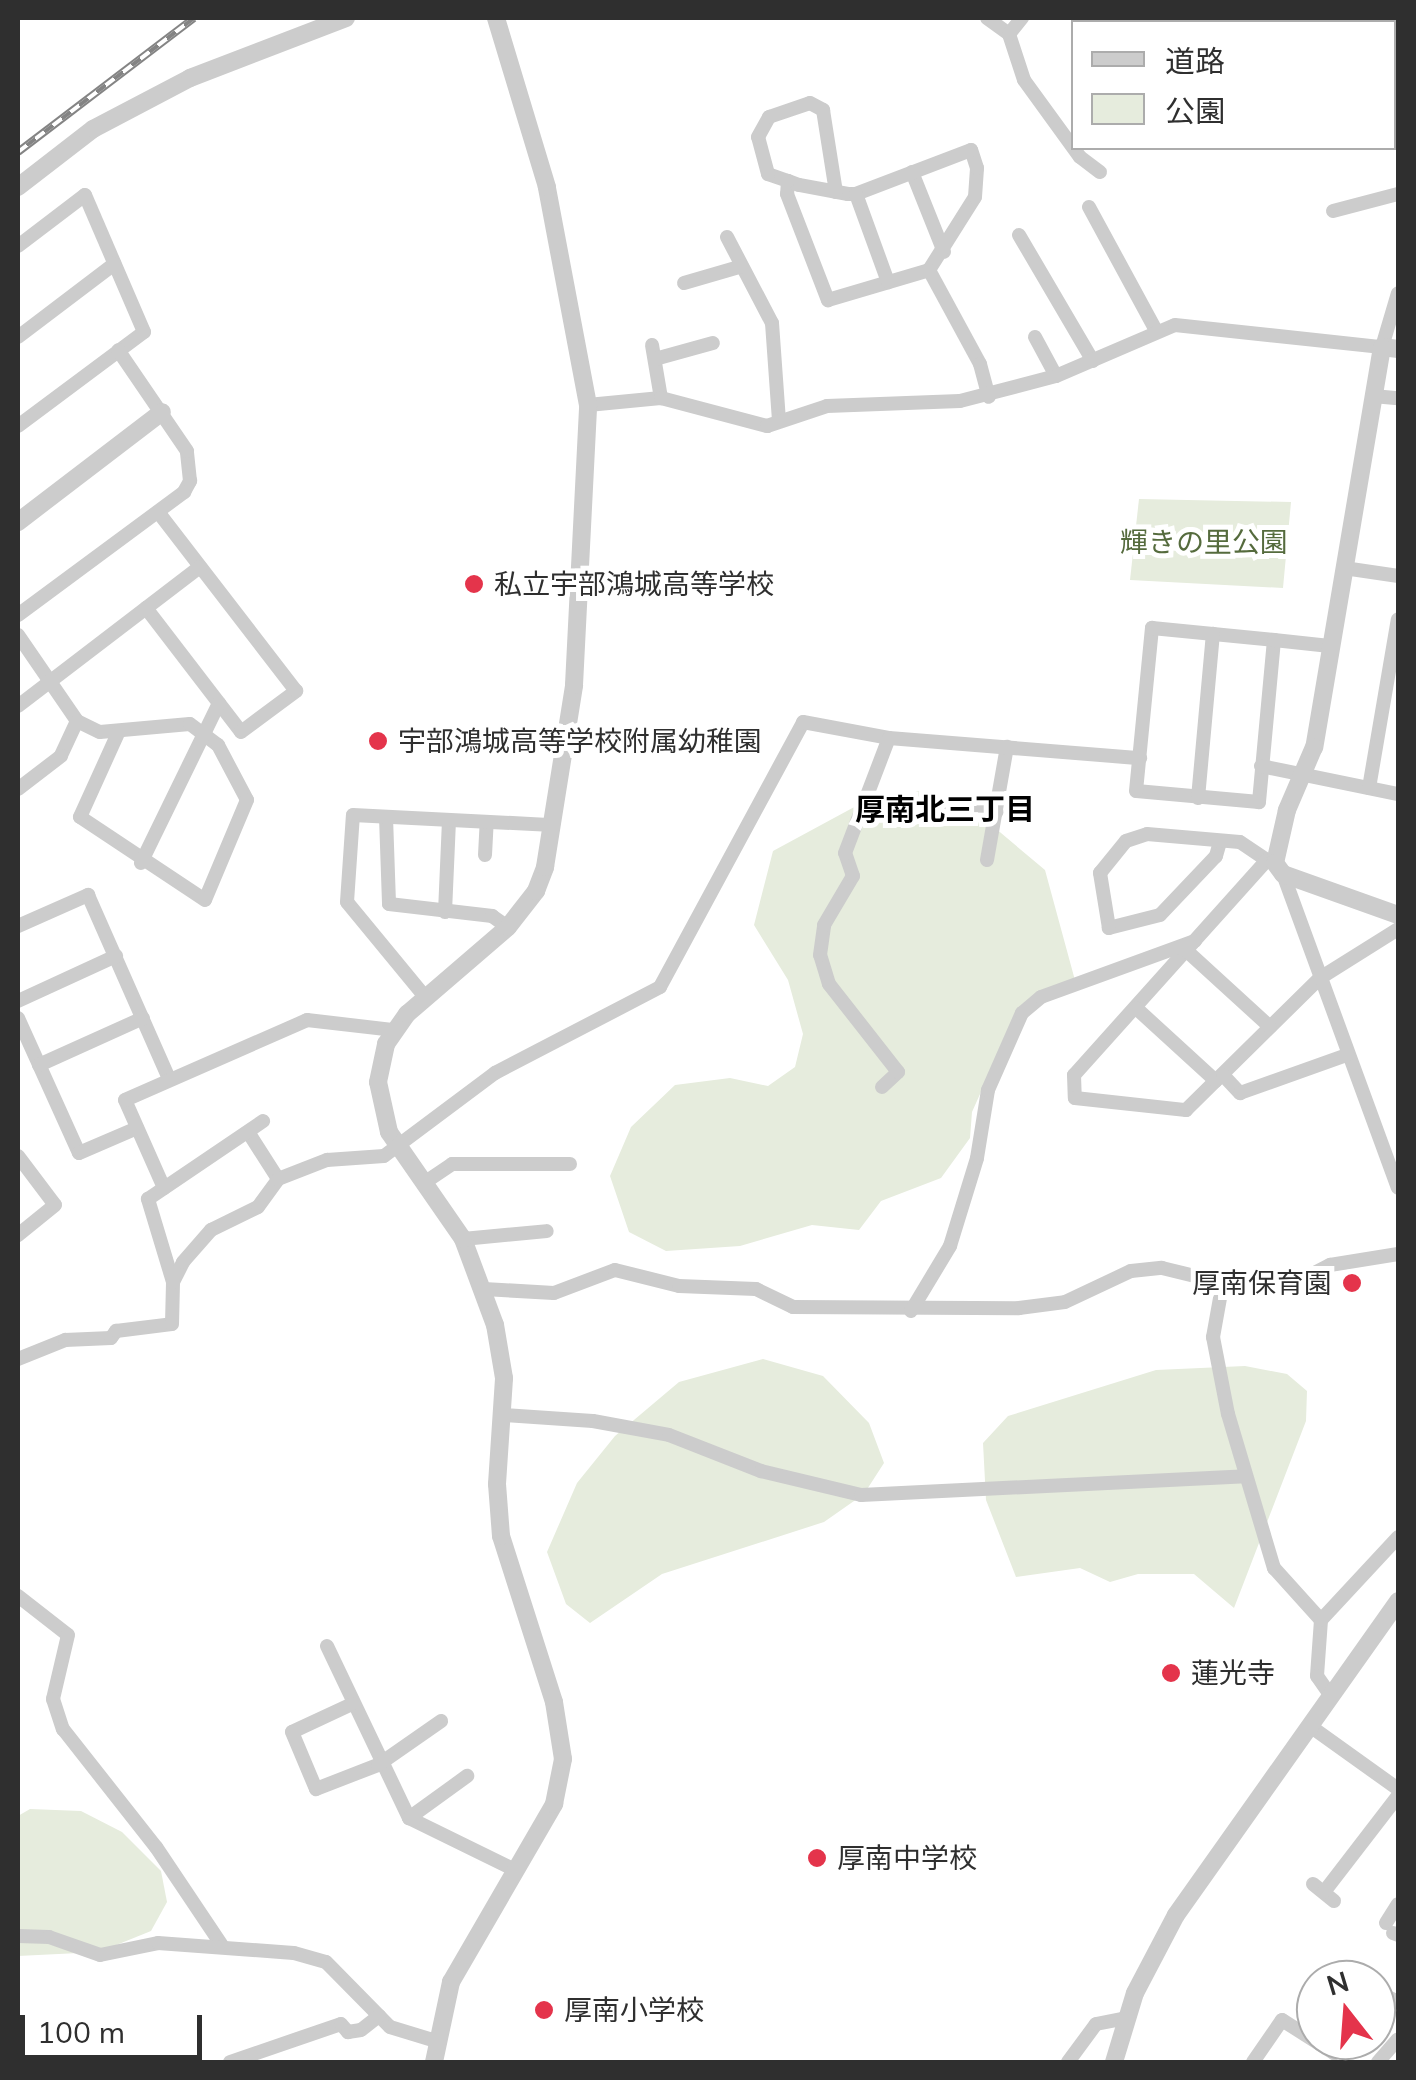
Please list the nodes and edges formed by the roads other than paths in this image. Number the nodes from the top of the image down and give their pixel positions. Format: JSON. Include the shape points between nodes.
{"nodes":[{"id":1,"x":346,"y":18,"type":"edge"},
{"id":2,"x":496,"y":18,"type":"edge"},
{"id":3,"x":987,"y":18,"type":"edge"},
{"id":4,"x":1022,"y":18,"type":"edge"},
{"id":5,"x":1010,"y":34,"type":"junction"},
{"id":6,"x":1071,"y":145,"type":"edge"},
{"id":7,"x":1075,"y":150,"type":"edge"},
{"id":8,"x":912,"y":172,"type":"junction"},
{"id":9,"x":1100,"y":172,"type":"dead end"},
{"id":10,"x":788,"y":181,"type":"junction"},
{"id":11,"x":18,"y":187,"type":"edge"},
{"id":12,"x":836,"y":192,"type":"junction"},
{"id":13,"x":856,"y":194,"type":"junction"},
{"id":14,"x":1398,"y":194,"type":"edge"},
{"id":15,"x":1088,"y":206,"type":"dead end"},
{"id":16,"x":1333,"y":210,"type":"dead end"},
{"id":17,"x":1019,"y":235,"type":"dead end"},
{"id":18,"x":727,"y":237,"type":"dead end"},
{"id":19,"x":18,"y":246,"type":"edge"},
{"id":20,"x":944,"y":252,"type":"junction"},
{"id":21,"x":114,"y":264,"type":"junction"},
{"id":22,"x":742,"y":266,"type":"junction"},
{"id":23,"x":929,"y":270,"type":"junction"},
{"id":24,"x":888,"y":282,"type":"junction"},
{"id":25,"x":684,"y":283,"type":"dead end"},
{"id":26,"x":1398,"y":293,"type":"edge"},
{"id":27,"x":1157,"y":332,"type":"junction"},
{"id":28,"x":18,"y":337,"type":"edge"},
{"id":29,"x":1035,"y":337,"type":"dead end"},
{"id":30,"x":713,"y":343,"type":"dead end"},
{"id":31,"x":1390,"y":348,"type":"edge"},
{"id":32,"x":118,"y":350,"type":"junction"},
{"id":33,"x":1093,"y":361,"type":"junction"},
{"id":34,"x":1056,"y":376,"type":"junction"},
{"id":35,"x":990,"y":396,"type":"junction"},
{"id":36,"x":1373,"y":396,"type":"junction"},
{"id":37,"x":661,"y":398,"type":"junction"},
{"id":38,"x":1398,"y":398,"type":"edge"},
{"id":39,"x":588,"y":404,"type":"junction"},
{"id":40,"x":162,"y":412,"type":"junction"},
{"id":41,"x":779,"y":420,"type":"junction"},
{"id":42,"x":18,"y":426,"type":"edge"},
{"id":43,"x":158,"y":512,"type":"junction"},
{"id":44,"x":18,"y":522,"type":"edge"},
{"id":45,"x":200,"y":567,"type":"junction"},
{"id":46,"x":1344,"y":568,"type":"junction"},
{"id":47,"x":1398,"y":576,"type":"edge"},
{"id":48,"x":146,"y":608,"type":"junction"},
{"id":49,"x":18,"y":615,"type":"edge"},
{"id":50,"x":1398,"y":620,"type":"edge"},
{"id":51,"x":1213,"y":634,"type":"junction"},
{"id":52,"x":18,"y":635,"type":"edge"},
{"id":53,"x":1274,"y":640,"type":"junction"},
{"id":54,"x":1330,"y":646,"type":"junction"},
{"id":55,"x":51,"y":680,"type":"junction"},
{"id":56,"x":219,"y":703,"type":"junction"},
{"id":57,"x":18,"y":706,"type":"edge"},
{"id":58,"x":77,"y":722,"type":"junction"},
{"id":59,"x":203,"y":728,"type":"junction"},
{"id":60,"x":119,"y":731,"type":"junction"},
{"id":61,"x":890,"y":738,"type":"junction"},
{"id":62,"x":1007,"y":747,"type":"junction"},
{"id":63,"x":1140,"y":758,"type":"junction"},
{"id":64,"x":1261,"y":766,"type":"junction"},
{"id":65,"x":1306,"y":772,"type":"junction"},
{"id":66,"x":1369,"y":788,"type":"junction"},
{"id":67,"x":18,"y":789,"type":"edge"},
{"id":68,"x":1398,"y":794,"type":"edge"},
{"id":69,"x":1198,"y":798,"type":"junction"},
{"id":70,"x":864,"y":800,"type":"junction"},
{"id":71,"x":996,"y":812,"type":"junction"},
{"id":72,"x":386,"y":818,"type":"junction"},
{"id":73,"x":450,"y":820,"type":"junction"},
{"id":74,"x":487,"y":822,"type":"junction"},
{"id":75,"x":552,"y":825,"type":"junction"},
{"id":76,"x":1220,"y":842,"type":"junction"},
{"id":77,"x":486,"y":855,"type":"dead end"},
{"id":78,"x":987,"y":860,"type":"dead end"},
{"id":79,"x":141,"y":863,"type":"junction"},
{"id":80,"x":1275,"y":866,"type":"junction"},
{"id":81,"x":445,"y":912,"type":"junction"},
{"id":82,"x":1398,"y":915,"type":"edge"},
{"id":83,"x":18,"y":926,"type":"edge"},
{"id":84,"x":508,"y":927,"type":"junction"},
{"id":85,"x":1398,"y":929,"type":"edge"},
{"id":86,"x":1192,"y":947,"type":"junction"},
{"id":87,"x":116,"y":956,"type":"junction"},
{"id":88,"x":1320,"y":978,"type":"junction"},
{"id":89,"x":426,"y":998,"type":"junction"},
{"id":90,"x":18,"y":1001,"type":"edge"},
{"id":91,"x":1136,"y":1008,"type":"junction"},
{"id":92,"x":18,"y":1018,"type":"edge"},
{"id":93,"x":143,"y":1018,"type":"junction"},
{"id":94,"x":1270,"y":1027,"type":"junction"},
{"id":95,"x":394,"y":1030,"type":"junction"},
{"id":96,"x":1347,"y":1055,"type":"junction"},
{"id":97,"x":39,"y":1065,"type":"junction"},
{"id":98,"x":1219,"y":1078,"type":"junction"},
{"id":99,"x":169,"y":1080,"type":"junction"},
{"id":100,"x":882,"y":1087,"type":"dead end"},
{"id":101,"x":264,"y":1121,"type":"dead end"},
{"id":102,"x":137,"y":1128,"type":"junction"},
{"id":103,"x":250,"y":1135,"type":"junction"},
{"id":104,"x":398,"y":1145,"type":"junction"},
{"id":105,"x":18,"y":1156,"type":"edge"},
{"id":106,"x":570,"y":1164,"type":"dead end"},
{"id":107,"x":278,"y":1180,"type":"junction"},
{"id":108,"x":424,"y":1182,"type":"junction"},
{"id":109,"x":164,"y":1188,"type":"junction"},
{"id":110,"x":1398,"y":1188,"type":"edge"},
{"id":111,"x":547,"y":1231,"type":"dead end"},
{"id":112,"x":18,"y":1235,"type":"edge"},
{"id":113,"x":463,"y":1239,"type":"junction"},
{"id":114,"x":1398,"y":1254,"type":"edge"},
{"id":115,"x":173,"y":1282,"type":"junction"},
{"id":116,"x":1222,"y":1286,"type":"junction"},
{"id":117,"x":484,"y":1288,"type":"junction"},
{"id":118,"x":911,"y":1311,"type":"junction"},
{"id":119,"x":18,"y":1359,"type":"edge"},
{"id":120,"x":504,"y":1416,"type":"junction"},
{"id":121,"x":1246,"y":1476,"type":"junction"},
{"id":122,"x":1398,"y":1537,"type":"edge"},
{"id":123,"x":18,"y":1596,"type":"edge"},
{"id":124,"x":1398,"y":1601,"type":"edge"},
{"id":125,"x":1321,"y":1620,"type":"junction"},
{"id":126,"x":326,"y":1646,"type":"dead end"},
{"id":127,"x":1331,"y":1696,"type":"junction"},
{"id":128,"x":352,"y":1704,"type":"junction"},
{"id":129,"x":441,"y":1720,"type":"dead end"},
{"id":130,"x":1310,"y":1726,"type":"junction"},
{"id":131,"x":378,"y":1765,"type":"junction"},
{"id":132,"x":466,"y":1776,"type":"dead end"},
{"id":133,"x":1397,"y":1786,"type":"edge"},
{"id":134,"x":409,"y":1818,"type":"junction"},
{"id":135,"x":516,"y":1870,"type":"junction"},
{"id":136,"x":1324,"y":1892,"type":"dead end"},
{"id":137,"x":1398,"y":1904,"type":"edge"},
{"id":138,"x":1393,"y":1930,"type":"edge"},
{"id":139,"x":18,"y":1936,"type":"edge"},
{"id":140,"x":221,"y":1944,"type":"junction"},
{"id":141,"x":379,"y":2016,"type":"junction"},
{"id":142,"x":1127,"y":2018,"type":"junction"},
{"id":143,"x":1296,"y":2031,"type":"edge"},
{"id":144,"x":1398,"y":2040,"type":"edge"},
{"id":145,"x":436,"y":2041,"type":"junction"},
{"id":146,"x":230,"y":2062,"type":"edge"},
{"id":147,"x":434,"y":2062,"type":"edge"},
{"id":148,"x":1068,"y":2062,"type":"edge"},
{"id":149,"x":1114,"y":2062,"type":"edge"},
{"id":150,"x":1254,"y":2062,"type":"edge"},
{"id":151,"x":1378,"y":2062,"type":"edge"}],
"edges":[{"from":1,"to":11,"type":"street","via":[[190,78],[93,129]]},
{"from":2,"to":39,"type":"street","via":[[547,187]]},
{"from":3,"to":5,"type":"street"},
{"from":4,"to":5,"type":"street"},
{"from":5,"to":6,"type":"street","via":[[1024,80]]},
{"from":7,"to":9,"type":"street"},
{"from":8,"to":13,"type":"street"},
{"from":8,"to":20,"type":"street"},
{"from":8,"to":20,"type":"street","via":[[970,150],[978,168],[976,197]]},
{"from":10,"to":12,"type":"street"},
{"from":10,"to":12,"type":"street","via":[[768,174],[758,137],[769,117],[810,103],[824,110]]},
{"from":10,"to":24,"type":"street","via":[[828,300]]},
{"from":12,"to":13,"type":"street"},
{"from":13,"to":24,"type":"street"},
{"from":14,"to":16,"type":"street"},
{"from":15,"to":27,"type":"street"},
{"from":17,"to":33,"type":"street"},
{"from":18,"to":22,"type":"street"},
{"from":19,"to":21,"type":"street","via":[[85,195]]},
{"from":20,"to":23,"type":"street"},
{"from":21,"to":28,"type":"street"},
{"from":21,"to":32,"type":"street","via":[[144,332]]},
{"from":22,"to":25,"type":"street"},
{"from":22,"to":41,"type":"street","via":[[772,324]]},
{"from":23,"to":24,"type":"street"},
{"from":23,"to":35,"type":"street"},
{"from":26,"to":31,"type":"street"},
{"from":27,"to":31,"type":"street","via":[[1190,325]]},
{"from":27,"to":33,"type":"street"},
{"from":29,"to":34,"type":"street"},
{"from":30,"to":37,"type":"street","via":[[654,352]]},
{"from":31,"to":36,"type":"street"},
{"from":32,"to":40,"type":"street"},
{"from":32,"to":42,"type":"street"},
{"from":33,"to":34,"type":"street"},
{"from":34,"to":35,"type":"street"},
{"from":35,"to":41,"type":"street","via":[[827,406]]},
{"from":36,"to":38,"type":"street"},
{"from":36,"to":46,"type":"street"},
{"from":37,"to":39,"type":"street"},
{"from":37,"to":41,"type":"street","via":[[756,425]]},
{"from":39,"to":75,"type":"street","via":[[582,604]]},
{"from":40,"to":43,"type":"street","via":[[191,467],[184,492]]},
{"from":40,"to":44,"type":"street"},
{"from":43,"to":45,"type":"street"},
{"from":43,"to":49,"type":"street"},
{"from":45,"to":48,"type":"street"},
{"from":45,"to":56,"type":"street","via":[[296,691],[241,732]]},
{"from":46,"to":47,"type":"street"},
{"from":46,"to":54,"type":"street"},
{"from":48,"to":55,"type":"street"},
{"from":48,"to":56,"type":"street"},
{"from":50,"to":66,"type":"street"},
{"from":51,"to":53,"type":"street"},
{"from":51,"to":63,"type":"street","via":[[1152,628]]},
{"from":51,"to":69,"type":"street"},
{"from":52,"to":55,"type":"street"},
{"from":53,"to":54,"type":"street"},
{"from":53,"to":64,"type":"street"},
{"from":54,"to":65,"type":"street"},
{"from":55,"to":57,"type":"street"},
{"from":55,"to":58,"type":"street"},
{"from":56,"to":59,"type":"street"},
{"from":58,"to":60,"type":"street"},
{"from":58,"to":67,"type":"street","via":[[61,756]]},
{"from":59,"to":60,"type":"street","via":[[165,722]]},
{"from":59,"to":79,"type":"street"},
{"from":59,"to":79,"type":"street","via":[[247,800],[220,876],[205,900]]},
{"from":60,"to":79,"type":"street","via":[[80,816]]},
{"from":61,"to":62,"type":"street"},
{"from":61,"to":70,"type":"street"},
{"from":61,"to":104,"type":"street","via":[[803,722],[665,981],[495,1073]]},
{"from":62,"to":63,"type":"street"},
{"from":62,"to":71,"type":"street"},
{"from":63,"to":69,"type":"street","via":[[1136,791]]},
{"from":64,"to":65,"type":"street"},
{"from":64,"to":69,"type":"street","via":[[1259,802]]},
{"from":65,"to":66,"type":"street"},
{"from":65,"to":80,"type":"street","via":[[1287,810]]},
{"from":66,"to":68,"type":"street"},
{"from":70,"to":71,"type":"street"},
{"from":70,"to":100,"type":"street","via":[[845,853],[852,876],[824,925],[820,955],[829,984],[898,1072]]},
{"from":71,"to":78,"type":"street"},
{"from":72,"to":73,"type":"street"},
{"from":72,"to":81,"type":"street","via":[[389,904]]},
{"from":72,"to":89,"type":"street","via":[[353,815],[348,902]]},
{"from":73,"to":74,"type":"street"},
{"from":73,"to":81,"type":"street"},
{"from":74,"to":75,"type":"street"},
{"from":74,"to":77,"type":"street"},
{"from":75,"to":84,"type":"street","via":[[536,891]]},
{"from":76,"to":76,"type":"street","via":[[1147,834],[1126,841],[1100,873],[1109,928],[1160,915],[1216,856]]},
{"from":76,"to":80,"type":"street","via":[[1240,842]]},
{"from":80,"to":82,"type":"street"},
{"from":80,"to":86,"type":"street"},
{"from":80,"to":88,"type":"street"},
{"from":81,"to":84,"type":"street","via":[[492,916]]},
{"from":83,"to":87,"type":"street","via":[[88,895]]},
{"from":84,"to":89,"type":"street"},
{"from":85,"to":88,"type":"street"},
{"from":86,"to":91,"type":"street"},
{"from":86,"to":94,"type":"street"},
{"from":86,"to":118,"type":"street","via":[[1041,996],[1022,1013],[988,1090],[977,1158],[950,1246]]},
{"from":87,"to":90,"type":"street"},
{"from":87,"to":93,"type":"street"},
{"from":88,"to":94,"type":"street"},
{"from":88,"to":96,"type":"street"},
{"from":89,"to":95,"type":"street"},
{"from":91,"to":98,"type":"street"},
{"from":91,"to":98,"type":"street","via":[[1074,1075],[1075,1098],[1186,1110]]},
{"from":92,"to":97,"type":"street"},
{"from":93,"to":97,"type":"street"},
{"from":93,"to":99,"type":"street"},
{"from":94,"to":98,"type":"street"},
{"from":95,"to":99,"type":"street","via":[[307,1020]]},
{"from":95,"to":104,"type":"street","via":[[378,1082],[383,1119]]},
{"from":96,"to":98,"type":"street","via":[[1240,1093]]},
{"from":96,"to":110,"type":"street"},
{"from":97,"to":102,"type":"street","via":[[79,1153]]},
{"from":99,"to":102,"type":"street","via":[[125,1100]]},
{"from":101,"to":103,"type":"street"},
{"from":102,"to":109,"type":"street"},
{"from":103,"to":107,"type":"street"},
{"from":103,"to":109,"type":"street"},
{"from":104,"to":107,"type":"street","via":[[384,1156],[327,1160]]},
{"from":104,"to":108,"type":"street"},
{"from":105,"to":112,"type":"street","via":[[55,1205]]},
{"from":106,"to":108,"type":"street","via":[[452,1164]]},
{"from":107,"to":115,"type":"street","via":[[258,1206],[203,1237]]},
{"from":108,"to":113,"type":"street"},
{"from":109,"to":115,"type":"street","via":[[148,1199]]},
{"from":111,"to":113,"type":"street"},
{"from":113,"to":117,"type":"street"},
{"from":114,"to":116,"type":"street","via":[[1330,1266],[1276,1289]]},
{"from":115,"to":119,"type":"street","via":[[172,1324],[65,1340]]},
{"from":116,"to":118,"type":"street","via":[[1146,1268],[1065,1302]]},
{"from":116,"to":121,"type":"street","via":[[1216,1362]]},
{"from":117,"to":118,"type":"street","via":[[554,1293],[615,1270],[678,1286],[756,1289],[793,1307]]},
{"from":117,"to":120,"type":"street","via":[[500,1346]]},
{"from":120,"to":121,"type":"street","via":[[593,1421],[669,1435],[761,1471],[861,1496]]},
{"from":120,"to":135,"type":"street","via":[[497,1484],[501,1536],[563,1747],[554,1804]]},
{"from":121,"to":125,"type":"street","via":[[1274,1568]]},
{"from":122,"to":125,"type":"street"},
{"from":123,"to":140,"type":"street","via":[[68,1635],[53,1698],[63,1729],[156,1847]]},
{"from":124,"to":127,"type":"street"},
{"from":125,"to":127,"type":"street","via":[[1317,1676]]},
{"from":126,"to":128,"type":"street"},
{"from":127,"to":130,"type":"street"},
{"from":128,"to":131,"type":"street"},
{"from":128,"to":131,"type":"street","via":[[292,1732],[316,1789]]},
{"from":129,"to":131,"type":"street"},
{"from":130,"to":133,"type":"street"},
{"from":130,"to":142,"type":"street","via":[[1176,1915]]},
{"from":131,"to":134,"type":"street"},
{"from":132,"to":134,"type":"street"},
{"from":133,"to":136,"type":"street"},
{"from":134,"to":135,"type":"street"},
{"from":135,"to":145,"type":"street","via":[[450,1982]]},
{"from":137,"to":138,"type":"street"},
{"from":139,"to":140,"type":"street","via":[[49,1937],[100,1955],[158,1943],[202,1950]]},
{"from":140,"to":141,"type":"street","via":[[326,1962]]},
{"from":141,"to":145,"type":"street","via":[[410,2036]]},
{"from":141,"to":146,"type":"street","via":[[361,2030],[348,2032],[341,2024]]},
{"from":142,"to":148,"type":"street","via":[[1096,2024]]},
{"from":142,"to":149,"type":"street"},
{"from":143,"to":150,"type":"street","via":[[1282,2020]]},
{"from":144,"to":151,"type":"street"},
{"from":145,"to":147,"type":"street"}]}
